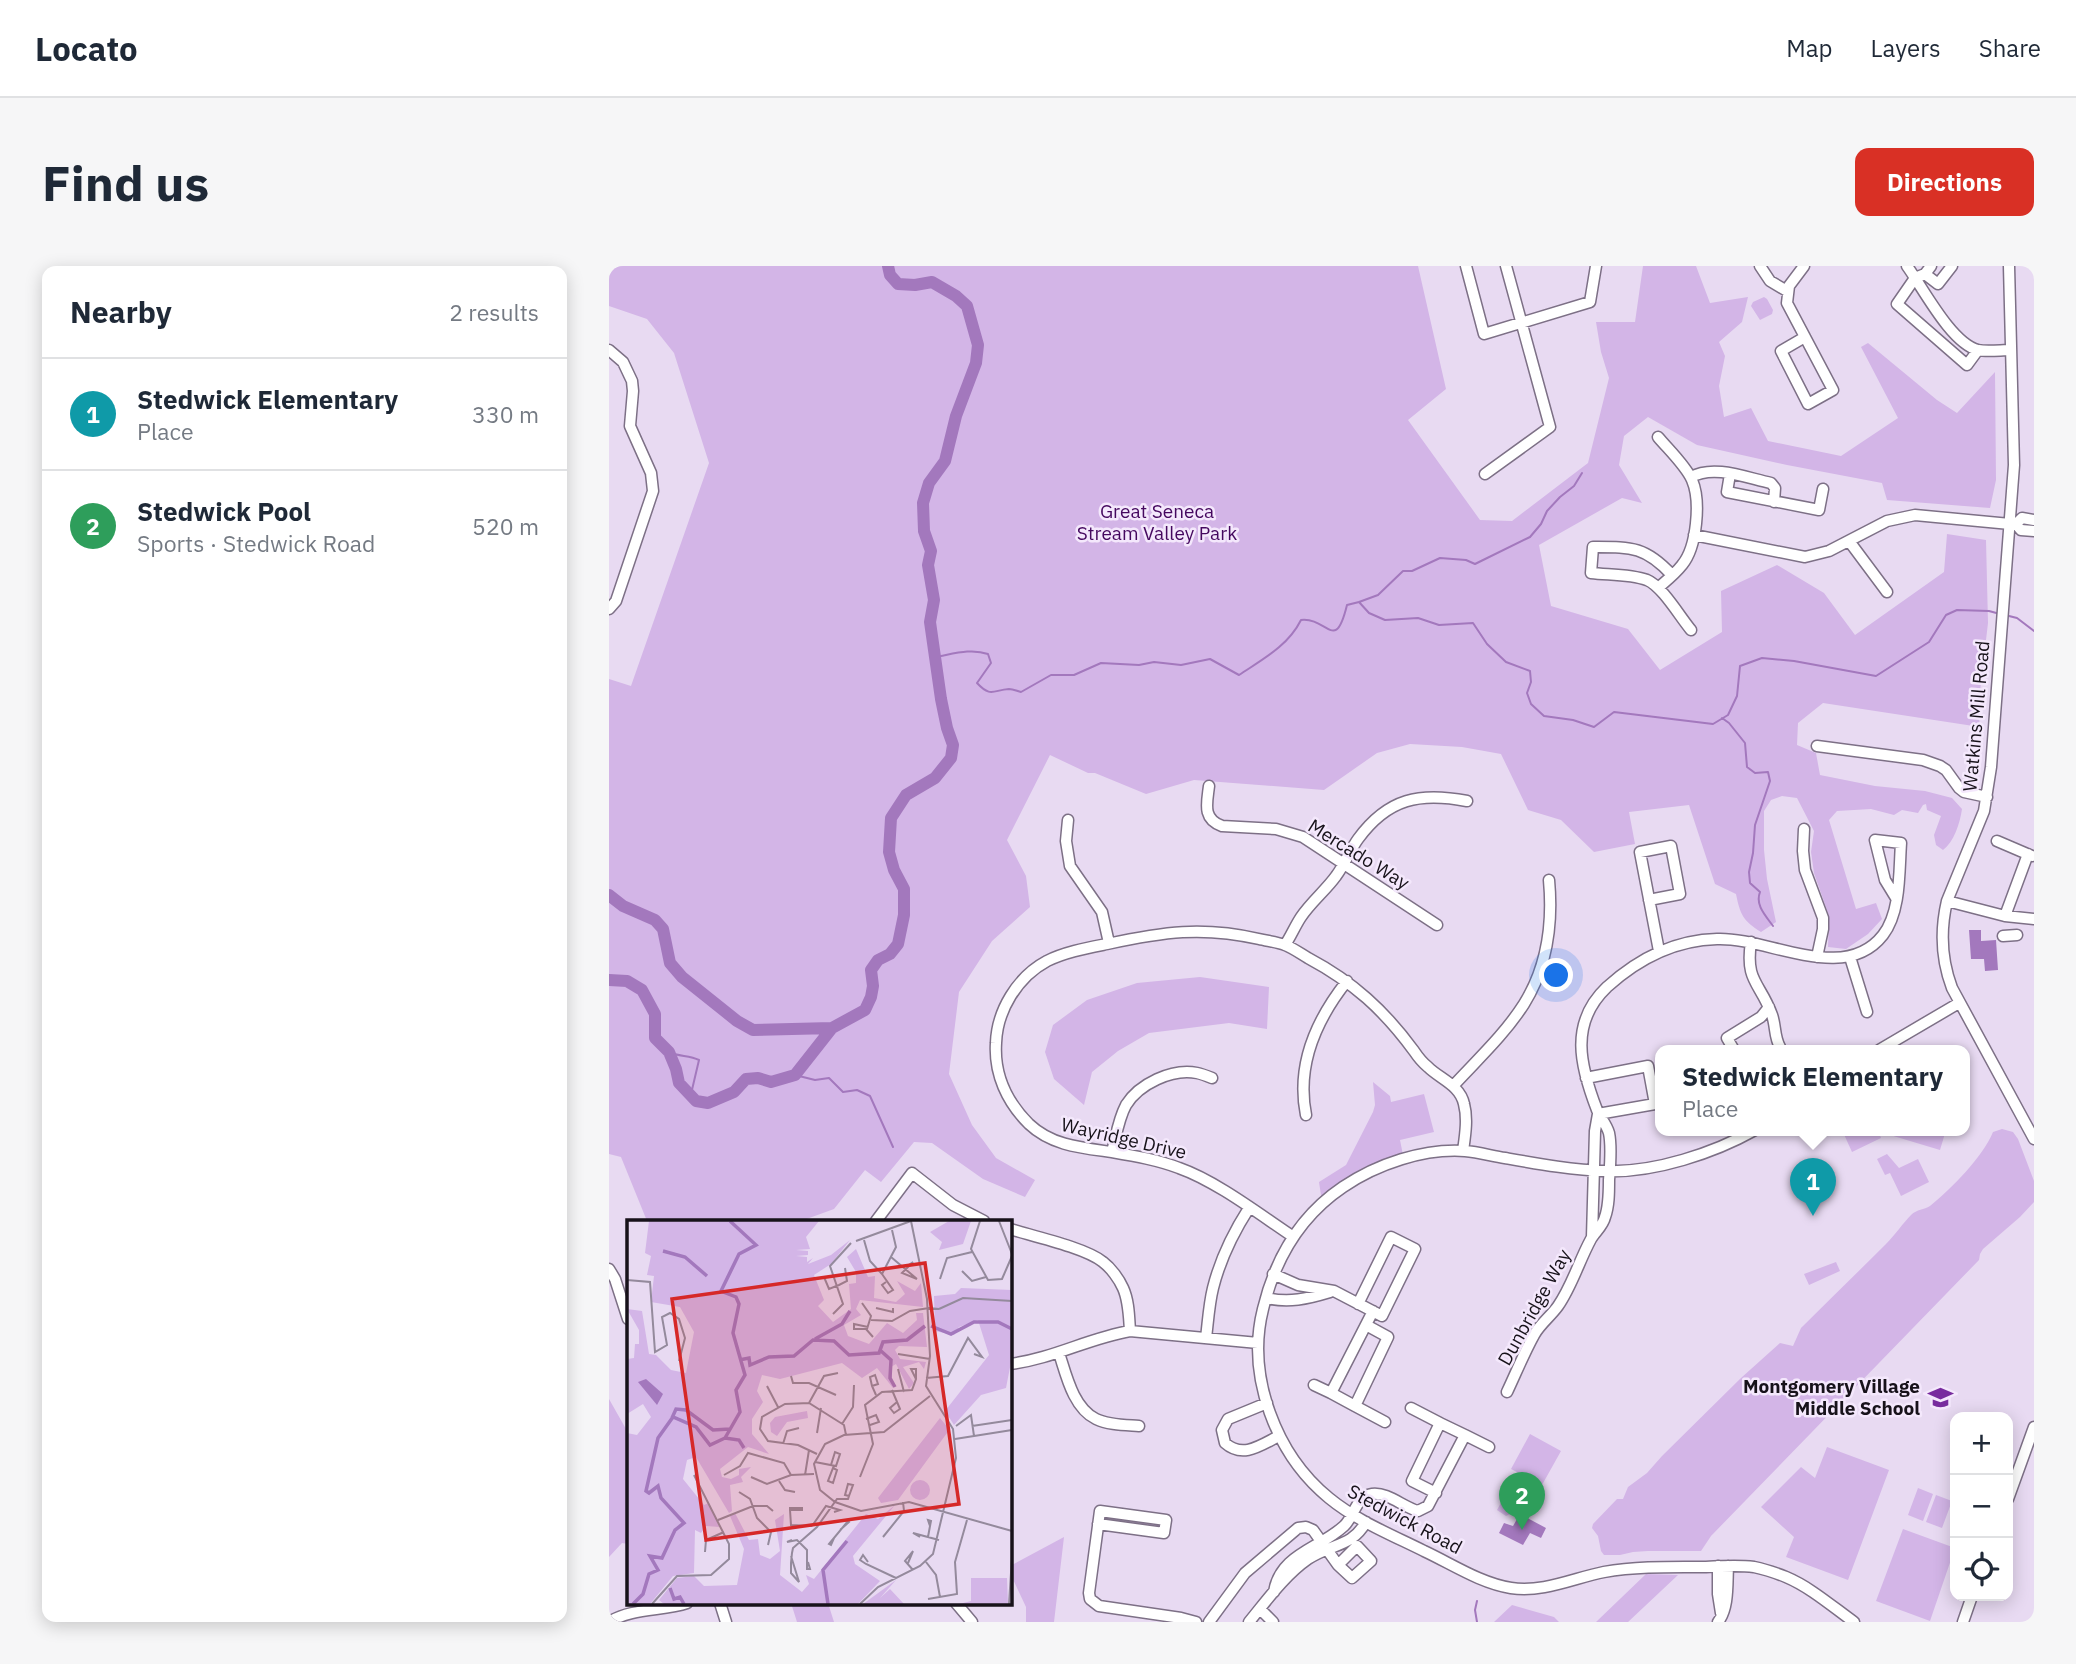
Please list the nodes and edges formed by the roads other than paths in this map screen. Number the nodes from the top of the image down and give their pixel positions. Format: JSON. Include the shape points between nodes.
{"nodes":[{"id":1,"x":1466,"y":266,"type":"edge"},
{"id":2,"x":1506,"y":266,"type":"edge"},
{"id":3,"x":1595,"y":266,"type":"edge"},
{"id":4,"x":1760,"y":266,"type":"edge"},
{"id":5,"x":1804,"y":266,"type":"edge"},
{"id":6,"x":1907,"y":266,"type":"edge"},
{"id":7,"x":1952,"y":266,"type":"edge"},
{"id":8,"x":2009,"y":266,"type":"edge"},
{"id":9,"x":1923,"y":273,"type":"edge"},
{"id":10,"x":1787,"y":291,"type":"junction"},
{"id":11,"x":1521,"y":323,"type":"junction"},
{"id":12,"x":1805,"y":337,"type":"junction"},
{"id":13,"x":2011,"y":349,"type":"junction"},
{"id":14,"x":609,"y":350,"type":"edge"},
{"id":15,"x":1978,"y":350,"type":"junction"},
{"id":16,"x":1658,"y":437,"type":"dead end"},
{"id":17,"x":1485,"y":474,"type":"dead end"},
{"id":18,"x":1730,"y":474,"type":"junction"},
{"id":19,"x":1691,"y":477,"type":"junction"},
{"id":20,"x":1823,"y":489,"type":"dead end"},
{"id":21,"x":1774,"y":502,"type":"junction"},
{"id":22,"x":2034,"y":520,"type":"edge"},
{"id":23,"x":2013,"y":524,"type":"junction"},
{"id":24,"x":2034,"y":531,"type":"edge"},
{"id":25,"x":1694,"y":535,"type":"junction"},
{"id":26,"x":1849,"y":541,"type":"junction"},
{"id":27,"x":1672,"y":575,"type":"junction"},
{"id":28,"x":1658,"y":588,"type":"junction"},
{"id":29,"x":1887,"y":592,"type":"dead end"},
{"id":30,"x":609,"y":609,"type":"edge"},
{"id":31,"x":1691,"y":630,"type":"dead end"},
{"id":32,"x":1817,"y":746,"type":"dead end"},
{"id":33,"x":1209,"y":786,"type":"dead end"},
{"id":34,"x":1987,"y":797,"type":"junction"},
{"id":35,"x":1467,"y":801,"type":"dead end"},
{"id":36,"x":1069,"y":820,"type":"dead end"},
{"id":37,"x":1804,"y":829,"type":"dead end"},
{"id":38,"x":1997,"y":841,"type":"dead end"},
{"id":39,"x":2031,"y":856,"type":"edge"},
{"id":40,"x":1345,"y":863,"type":"junction"},
{"id":41,"x":1549,"y":880,"type":"dead end"},
{"id":42,"x":1896,"y":898,"type":"junction"},
{"id":43,"x":1649,"y":900,"type":"junction"},
{"id":44,"x":1947,"y":901,"type":"junction"},
{"id":45,"x":2005,"y":916,"type":"junction"},
{"id":46,"x":2034,"y":919,"type":"edge"},
{"id":47,"x":1437,"y":925,"type":"dead end"},
{"id":48,"x":2003,"y":936,"type":"dead end"},
{"id":49,"x":2017,"y":936,"type":"dead end"},
{"id":50,"x":1751,"y":942,"type":"junction"},
{"id":51,"x":1109,"y":943,"type":"junction"},
{"id":52,"x":1285,"y":945,"type":"junction"},
{"id":53,"x":1659,"y":951,"type":"junction"},
{"id":54,"x":1817,"y":957,"type":"junction"},
{"id":55,"x":1850,"y":957,"type":"junction"},
{"id":56,"x":1347,"y":981,"type":"junction"},
{"id":57,"x":1959,"y":1003,"type":"junction"},
{"id":58,"x":1769,"y":1007,"type":"junction"},
{"id":59,"x":1867,"y":1012,"type":"dead end"},
{"id":60,"x":1731,"y":1045,"type":"edge"},
{"id":61,"x":1779,"y":1045,"type":"edge"},
{"id":62,"x":1888,"y":1045,"type":"edge"},
{"id":63,"x":1212,"y":1078,"type":"dead end"},
{"id":64,"x":1586,"y":1078,"type":"junction"},
{"id":65,"x":1454,"y":1086,"type":"junction"},
{"id":66,"x":1598,"y":1114,"type":"junction"},
{"id":67,"x":1306,"y":1115,"type":"dead end"},
{"id":68,"x":1745,"y":1136,"type":"edge"},
{"id":69,"x":2034,"y":1139,"type":"edge"},
{"id":70,"x":1463,"y":1151,"type":"junction"},
{"id":71,"x":1112,"y":1152,"type":"junction"},
{"id":72,"x":1595,"y":1171,"type":"junction"},
{"id":73,"x":1609,"y":1171,"type":"junction"},
{"id":74,"x":1249,"y":1208,"type":"junction"},
{"id":75,"x":877,"y":1220,"type":"edge"},
{"id":76,"x":983,"y":1220,"type":"edge"},
{"id":77,"x":1011,"y":1229,"type":"edge"},
{"id":78,"x":1292,"y":1236,"type":"junction"},
{"id":79,"x":1591,"y":1238,"type":"junction"},
{"id":80,"x":609,"y":1269,"type":"edge"},
{"id":81,"x":1273,"y":1274,"type":"junction"},
{"id":82,"x":1334,"y":1291,"type":"junction"},
{"id":83,"x":1266,"y":1298,"type":"junction"},
{"id":84,"x":1358,"y":1304,"type":"junction"},
{"id":85,"x":1373,"y":1311,"type":"junction"},
{"id":86,"x":627,"y":1316,"type":"edge"},
{"id":87,"x":1366,"y":1325,"type":"junction"},
{"id":88,"x":1130,"y":1331,"type":"junction"},
{"id":89,"x":1206,"y":1338,"type":"junction"},
{"id":90,"x":1258,"y":1343,"type":"junction"},
{"id":91,"x":1059,"y":1353,"type":"junction"},
{"id":92,"x":1011,"y":1364,"type":"edge"},
{"id":93,"x":1314,"y":1385,"type":"dead end"},
{"id":94,"x":1507,"y":1392,"type":"dead end"},
{"id":95,"x":1331,"y":1393,"type":"junction"},
{"id":96,"x":1267,"y":1403,"type":"junction"},
{"id":97,"x":1355,"y":1406,"type":"junction"},
{"id":98,"x":1411,"y":1408,"type":"dead end"},
{"id":99,"x":1385,"y":1422,"type":"dead end"},
{"id":100,"x":1440,"y":1423,"type":"junction"},
{"id":101,"x":1139,"y":1426,"type":"dead end"},
{"id":102,"x":2034,"y":1427,"type":"edge"},
{"id":103,"x":1465,"y":1435,"type":"junction"},
{"id":104,"x":1279,"y":1436,"type":"junction"},
{"id":105,"x":1489,"y":1447,"type":"dead end"},
{"id":106,"x":2013,"y":1485,"type":"edge"},
{"id":107,"x":1436,"y":1493,"type":"junction"},
{"id":108,"x":1352,"y":1515,"type":"junction"},
{"id":109,"x":1366,"y":1522,"type":"junction"},
{"id":110,"x":1098,"y":1524,"type":"junction"},
{"id":111,"x":1323,"y":1546,"type":"junction"},
{"id":112,"x":1338,"y":1564,"type":"dead end"},
{"id":113,"x":1723,"y":1566,"type":"junction"},
{"id":114,"x":1970,"y":1601,"type":"edge"},
{"id":115,"x":684,"y":1604,"type":"edge"},
{"id":116,"x":720,"y":1604,"type":"edge"},
{"id":117,"x":957,"y":1604,"type":"edge"},
{"id":118,"x":1260,"y":1609,"type":"junction"},
{"id":119,"x":1720,"y":1619,"type":"edge"},
{"id":120,"x":610,"y":1622,"type":"edge"},
{"id":121,"x":726,"y":1622,"type":"edge"},
{"id":122,"x":972,"y":1622,"type":"edge"},
{"id":123,"x":1196,"y":1622,"type":"edge"},
{"id":124,"x":1209,"y":1622,"type":"edge"},
{"id":125,"x":1249,"y":1622,"type":"edge"},
{"id":126,"x":1273,"y":1622,"type":"edge"},
{"id":127,"x":1854,"y":1622,"type":"edge"},
{"id":128,"x":1963,"y":1622,"type":"edge"}],
"edges":[{"from":1,"to":11,"type":"street","via":[[1484,334]]},
{"from":2,"to":11,"type":"street"},
{"from":3,"to":11,"type":"street","via":[[1590,302]]},
{"from":4,"to":10,"type":"street","via":[[1770,281]]},
{"from":5,"to":10,"type":"street"},
{"from":6,"to":9,"type":"street"},
{"from":7,"to":9,"type":"street","via":[[1938,284]]},
{"from":8,"to":13,"type":"street","name":"Watkins Mill Road"},
{"from":9,"to":15,"type":"street","via":[[1930,302],[1961,342]]},
{"from":9,"to":15,"type":"street","via":[[1897,304],[1967,365]]},
{"from":10,"to":12,"type":"street","via":[[1787,303]]},
{"from":11,"to":17,"type":"street","via":[[1550,427]]},
{"from":12,"to":12,"type":"street","via":[[1833,390],[1808,404],[1781,351]]},
{"from":13,"to":15,"type":"street"},
{"from":13,"to":23,"type":"street","name":"Watkins Mill Road"},
{"from":14,"to":30,"type":"street","via":[[623,362],[632,380],[630,426],[651,472],[653,491],[617,601]]},
{"from":16,"to":19,"type":"street"},
{"from":18,"to":19,"type":"street","via":[[1707,472]]},
{"from":18,"to":21,"type":"street","via":[[1771,483]]},
{"from":18,"to":21,"type":"street","via":[[1727,492]]},
{"from":19,"to":25,"type":"street","via":[[1697,517]]},
{"from":20,"to":21,"type":"street","via":[[1819,510]]},
{"from":22,"to":23,"type":"street","via":[[2022,518]]},
{"from":23,"to":24,"type":"street"},
{"from":23,"to":26,"type":"street","via":[[1915,516],[1887,521]]},
{"from":23,"to":34,"type":"street","name":"Watkins Mill Road"},
{"from":25,"to":26,"type":"street","via":[[1805,557]]},
{"from":25,"to":27,"type":"street","via":[[1683,564]]},
{"from":26,"to":29,"type":"street"},
{"from":27,"to":28,"type":"street"},
{"from":27,"to":28,"type":"street","via":[[1646,552],[1593,547],[1591,573],[1646,580]]},
{"from":28,"to":31,"type":"street"},
{"from":32,"to":34,"type":"street","via":[[1940,765],[1964,792]]},
{"from":33,"to":40,"type":"street","name":"Mercado Way","via":[[1206,808],[1214,823],[1292,833]]},
{"from":34,"to":44,"type":"street","name":"Watkins Mill Road"},
{"from":35,"to":40,"type":"street","via":[[1426,796],[1399,803],[1375,819]]},
{"from":36,"to":51,"type":"street","via":[[1070,866],[1102,912]]},
{"from":37,"to":54,"type":"street","via":[[1805,870],[1823,918]]},
{"from":38,"to":39,"type":"street"},
{"from":39,"to":45,"type":"street"},
{"from":40,"to":47,"type":"street","name":"Mercado Way"},
{"from":40,"to":52,"type":"street","via":[[1301,917]]},
{"from":41,"to":65,"type":"street","via":[[1549,935],[1525,1002]]},
{"from":42,"to":42,"type":"street","via":[[1901,843],[1875,840],[1885,880]]},
{"from":42,"to":55,"type":"street","via":[[1884,935]]},
{"from":43,"to":43,"type":"street","via":[[1640,852],[1671,846],[1680,894]]},
{"from":43,"to":53,"type":"street"},
{"from":44,"to":45,"type":"street"},
{"from":44,"to":57,"type":"street","name":"Watkins Mill Road","via":[[1943,957]]},
{"from":45,"to":46,"type":"street"},
{"from":48,"to":49,"type":"street"},
{"from":50,"to":53,"type":"street","name":"Dunbridge Way","via":[[1707,940]]},
{"from":50,"to":54,"type":"street","name":"Dunbridge Way"},
{"from":50,"to":58,"type":"street","via":[[1750,974]]},
{"from":51,"to":52,"type":"street","name":"Wayridge Drive","via":[[1193,931]]},
{"from":51,"to":71,"type":"street","name":"Wayridge Drive","via":[[1080,949],[1035,969],[1008,1000],[996,1030],[996,1049],[1003,1088],[1030,1125],[1049,1139]]},
{"from":52,"to":56,"type":"street","name":"Wayridge Drive"},
{"from":53,"to":64,"type":"street","name":"Dunbridge Way","via":[[1637,963],[1595,1000],[1581,1034]]},
{"from":54,"to":55,"type":"street","name":"Dunbridge Way"},
{"from":55,"to":59,"type":"street"},
{"from":56,"to":65,"type":"street","name":"Wayridge Drive","via":[[1371,999],[1429,1069]]},
{"from":56,"to":67,"type":"street","via":[[1325,1012],[1309,1048],[1303,1078]]},
{"from":57,"to":62,"type":"street"},
{"from":57,"to":69,"type":"street","name":"Watkins Mill Road"},
{"from":58,"to":60,"type":"street","via":[[1727,1038]]},
{"from":58,"to":61,"type":"street"},
{"from":63,"to":71,"type":"street","via":[[1195,1072],[1177,1074],[1145,1087],[1127,1104]]},
{"from":64,"to":66,"type":"street","name":"Dunbridge Way"},
{"from":64,"to":66,"type":"street","via":[[1648,1066],[1655,1104]]},
{"from":65,"to":70,"type":"street","via":[[1464,1102]]},
{"from":66,"to":72,"type":"street","name":"Dunbridge Way"},
{"from":66,"to":73,"type":"street","name":"Dunbridge Way","via":[[1609,1135]]},
{"from":68,"to":73,"type":"street","name":"Stedwick Road","via":[[1674,1162]]},
{"from":70,"to":72,"type":"street","name":"Stedwick Road"},
{"from":70,"to":78,"type":"street","name":"Stedwick Road","via":[[1377,1168],[1324,1202]]},
{"from":71,"to":74,"type":"street","name":"Wayridge Drive","via":[[1190,1172]]},
{"from":72,"to":73,"type":"street","name":"Stedwick Road"},
{"from":72,"to":79,"type":"street","name":"Dunbridge Way"},
{"from":73,"to":79,"type":"street","name":"Dunbridge Way","via":[[1605,1221]]},
{"from":74,"to":78,"type":"street","name":"Wayridge Drive"},
{"from":74,"to":89,"type":"street","via":[[1216,1276]]},
{"from":75,"to":76,"type":"street","via":[[912,1173],[953,1205]]},
{"from":77,"to":88,"type":"street","via":[[1102,1261],[1123,1287]]},
{"from":78,"to":81,"type":"street","name":"Stedwick Road"},
{"from":79,"to":94,"type":"street","name":"Dunbridge Way","via":[[1558,1306],[1536,1332]]},
{"from":80,"to":86,"type":"street"},
{"from":81,"to":82,"type":"street","via":[[1298,1285]]},
{"from":81,"to":83,"type":"street","name":"Stedwick Road"},
{"from":82,"to":83,"type":"street","via":[[1296,1301]]},
{"from":82,"to":84,"type":"street"},
{"from":83,"to":90,"type":"street","name":"Stedwick Road"},
{"from":84,"to":85,"type":"street"},
{"from":84,"to":85,"type":"street","via":[[1391,1237],[1415,1249],[1383,1316]]},
{"from":85,"to":87,"type":"street"},
{"from":87,"to":95,"type":"street"},
{"from":87,"to":97,"type":"street","via":[[1388,1337]]},
{"from":88,"to":89,"type":"street"},
{"from":88,"to":91,"type":"street"},
{"from":89,"to":90,"type":"street"},
{"from":90,"to":96,"type":"street","name":"Stedwick Road"},
{"from":91,"to":92,"type":"street"},
{"from":91,"to":101,"type":"street","via":[[1083,1408],[1094,1418]]},
{"from":93,"to":95,"type":"street"},
{"from":95,"to":97,"type":"street"},
{"from":96,"to":104,"type":"street","name":"Stedwick Road"},
{"from":96,"to":104,"type":"street","via":[[1228,1419],[1222,1430],[1225,1443],[1238,1452],[1246,1451]]},
{"from":97,"to":99,"type":"street"},
{"from":98,"to":100,"type":"street"},
{"from":100,"to":103,"type":"street"},
{"from":100,"to":107,"type":"street","via":[[1412,1481]]},
{"from":102,"to":106,"type":"street"},
{"from":103,"to":105,"type":"street"},
{"from":103,"to":107,"type":"street"},
{"from":104,"to":108,"type":"street","name":"Stedwick Road","via":[[1307,1476]]},
{"from":107,"to":108,"type":"street","via":[[1429,1506],[1418,1511],[1371,1494]]},
{"from":108,"to":109,"type":"street","name":"Stedwick Road"},
{"from":108,"to":111,"type":"street"},
{"from":109,"to":111,"type":"street","via":[[1354,1538]]},
{"from":109,"to":113,"type":"street","name":"Stedwick Road","via":[[1488,1582],[1509,1587],[1543,1587],[1624,1569]]},
{"from":110,"to":110,"type":"street","via":[[1100,1511],[1166,1520],[1164,1533]]},
{"from":110,"to":123,"type":"street","via":[[1089,1593],[1094,1604]]},
{"from":111,"to":112,"type":"street"},
{"from":111,"to":118,"type":"street","via":[[1291,1561]]},
{"from":111,"to":124,"type":"street","via":[[1313,1530],[1299,1528],[1245,1573]]},
{"from":113,"to":119,"type":"street","via":[[1727,1592]]},
{"from":113,"to":127,"type":"street","name":"Stedwick Road","via":[[1750,1567],[1789,1578]]},
{"from":114,"to":128,"type":"street"},
{"from":115,"to":120,"type":"street"},
{"from":116,"to":121,"type":"street"},
{"from":117,"to":122,"type":"street"},
{"from":118,"to":125,"type":"street"},
{"from":118,"to":126,"type":"street"}]}
